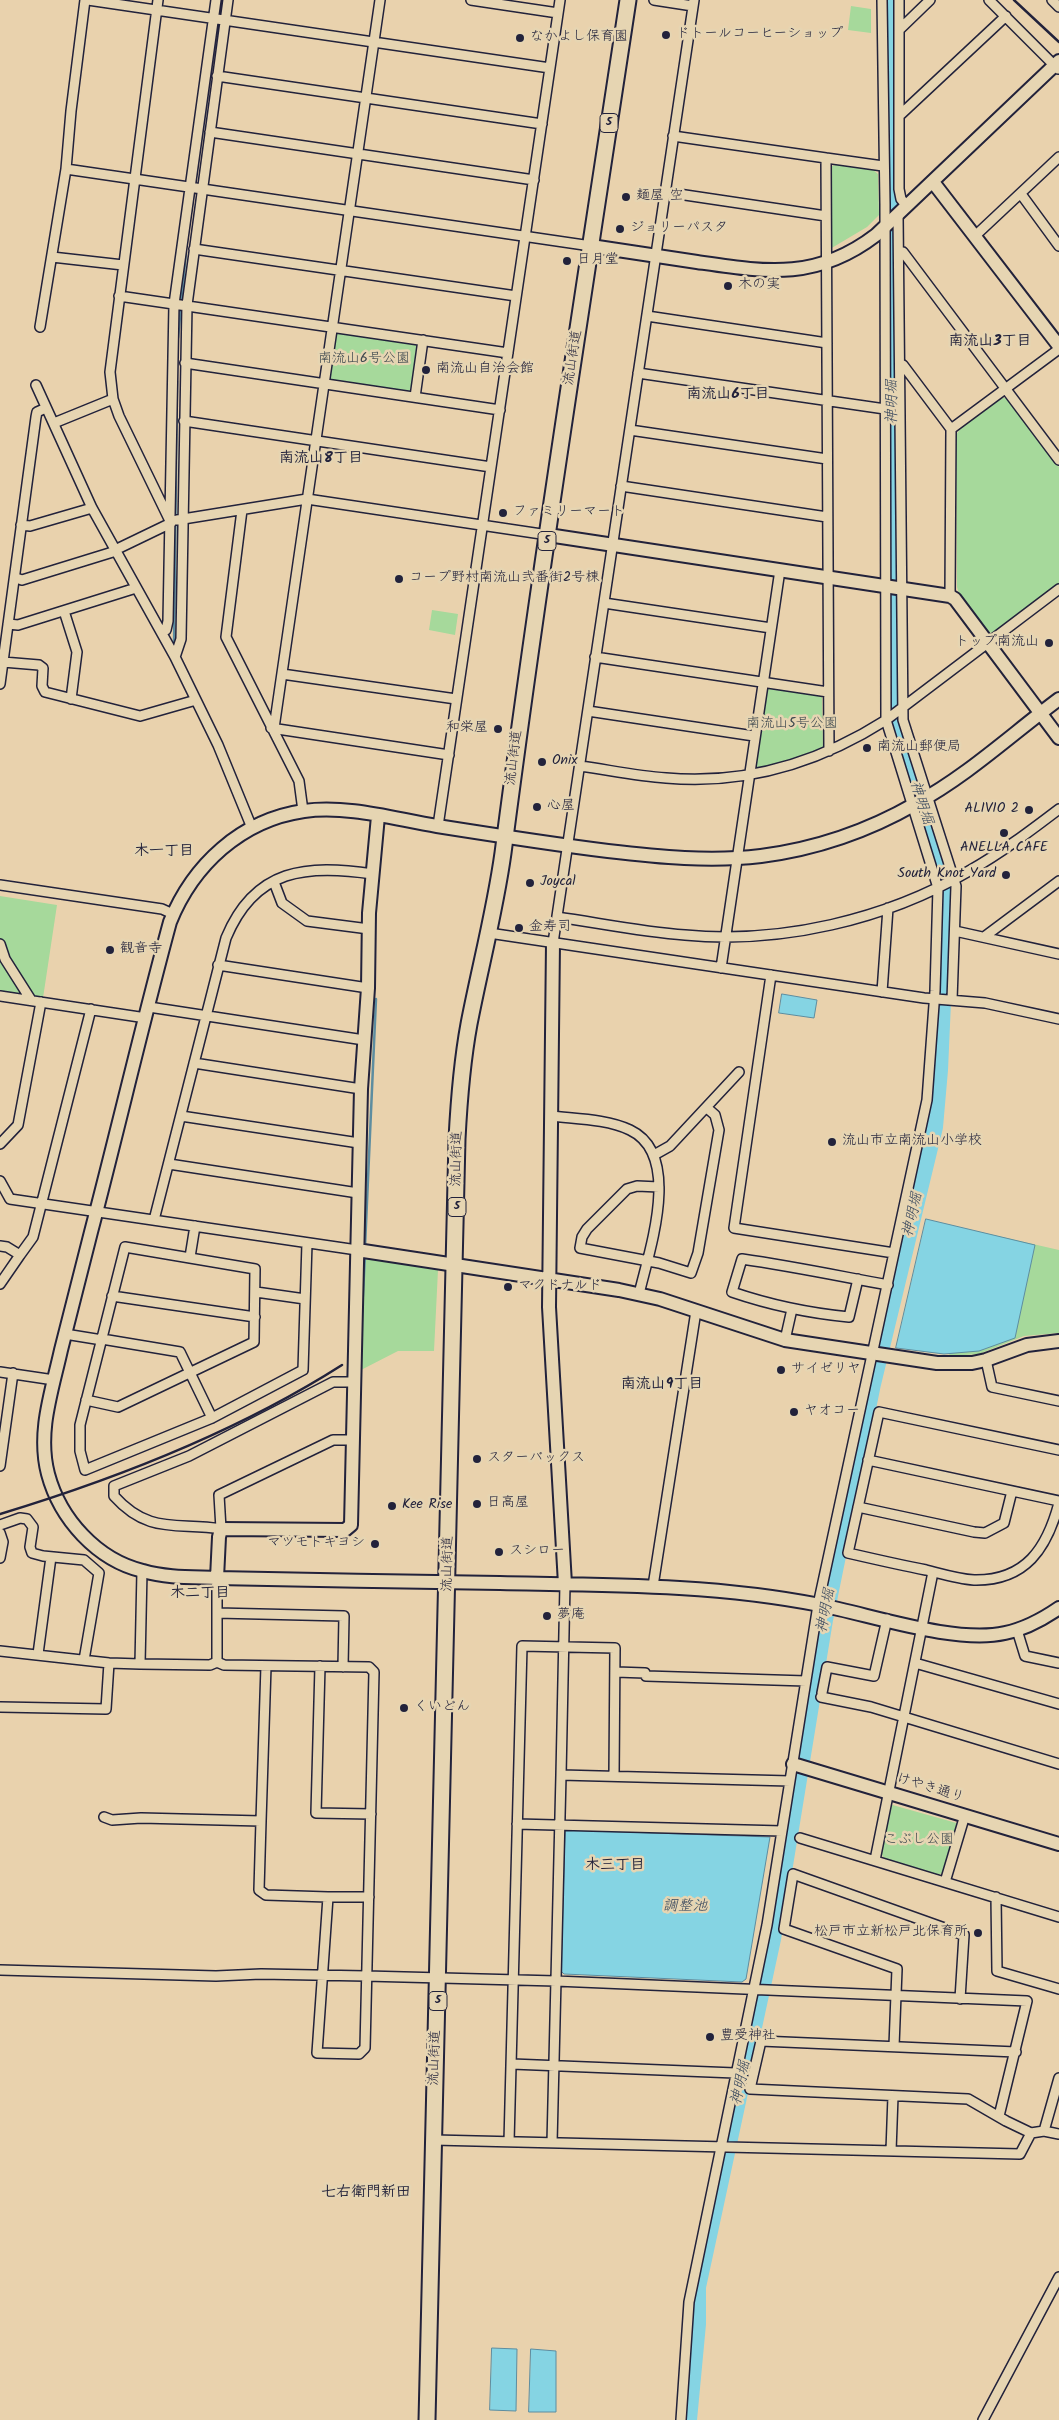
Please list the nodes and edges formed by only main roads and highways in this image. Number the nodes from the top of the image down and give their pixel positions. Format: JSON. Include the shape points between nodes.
{"nodes":[{"id":1,"x":628,"y":0,"type":"edge"},
{"id":2,"x":427,"y":2420,"type":"edge"}],
"edges":[{"from":1,"to":2,"type":"main road","name":"流山街道","number":"5","via":[[505,836],[489,934],[469,1024],[461,1084]]}]}
